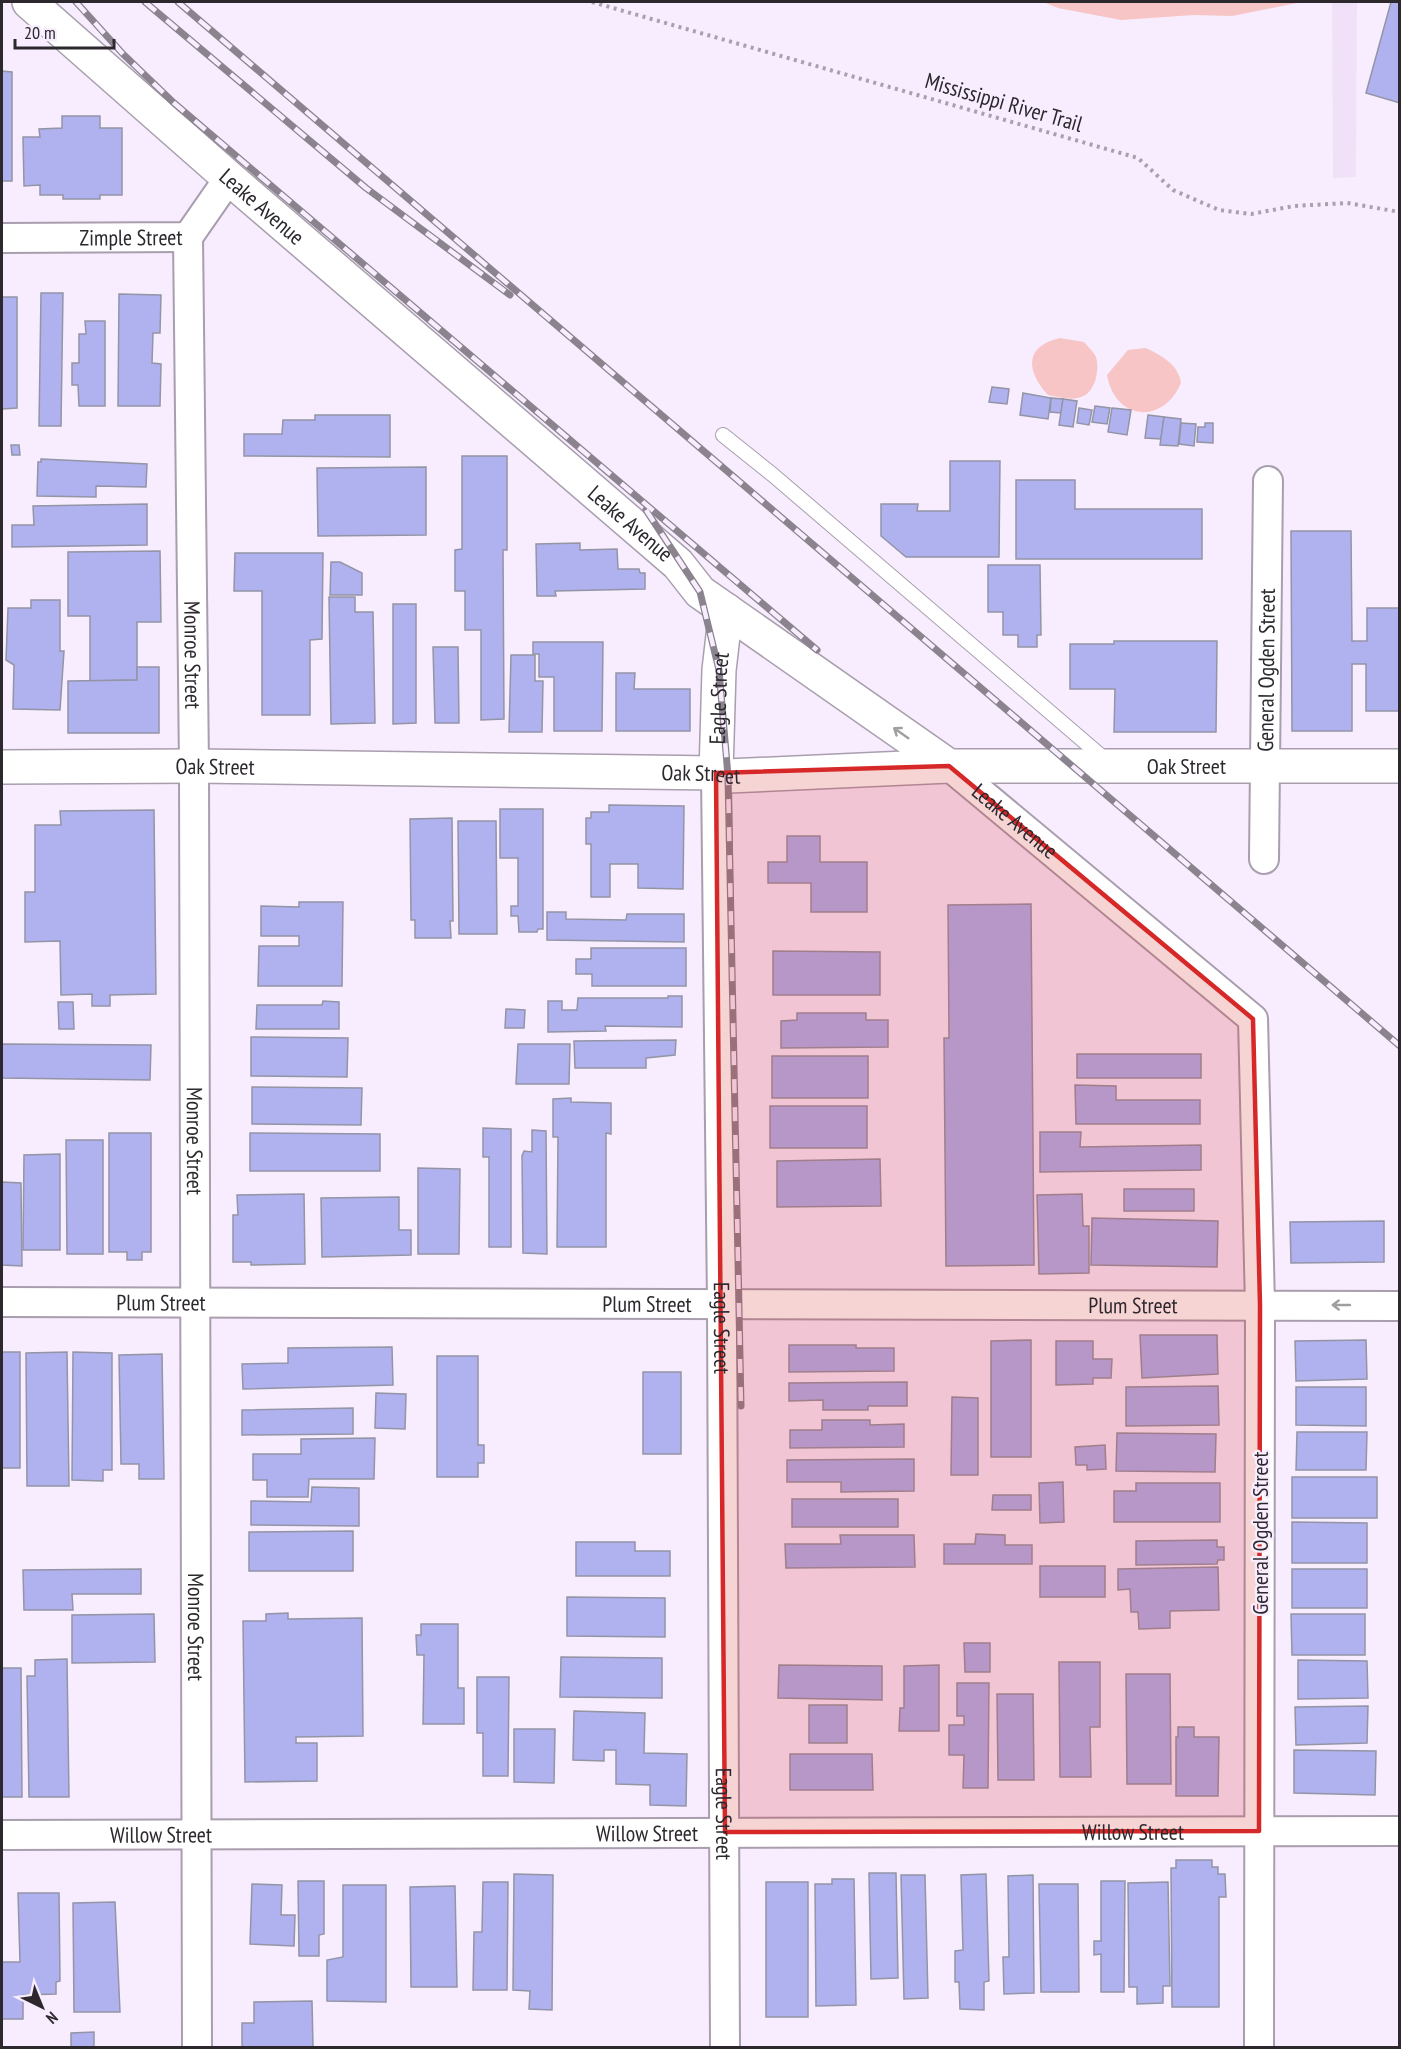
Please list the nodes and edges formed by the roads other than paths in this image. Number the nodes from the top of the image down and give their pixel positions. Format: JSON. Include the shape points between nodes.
{"nodes":[{"id":1,"x":29,"y":2,"type":"edge"},
{"id":2,"x":229,"y":178,"type":"junction"},
{"id":3,"x":188,"y":237,"type":"junction"},
{"id":4,"x":2,"y":238,"type":"edge"},
{"id":5,"x":723,"y":435,"type":"dead end"},
{"id":6,"x":1268,"y":481,"type":"dead end"},
{"id":7,"x":726,"y":610,"type":"junction"},
{"id":8,"x":194,"y":766,"type":"junction"},
{"id":9,"x":949,"y":766,"type":"junction"},
{"id":10,"x":1400,"y":766,"type":"edge"},
{"id":11,"x":2,"y":767,"type":"edge"},
{"id":12,"x":1263,"y":767,"type":"junction"},
{"id":13,"x":1115,"y":768,"type":"junction"},
{"id":14,"x":716,"y":773,"type":"junction"},
{"id":15,"x":1264,"y":859,"type":"dead end"},
{"id":16,"x":1253,"y":1019,"type":"joint"},
{"id":17,"x":2,"y":1302,"type":"edge"},
{"id":18,"x":195,"y":1302,"type":"junction"},
{"id":19,"x":722,"y":1303,"type":"junction"},
{"id":20,"x":1260,"y":1305,"type":"junction"},
{"id":21,"x":1400,"y":1306,"type":"edge"},
{"id":22,"x":1260,"y":1831,"type":"junction"},
{"id":23,"x":1400,"y":1831,"type":"edge"},
{"id":24,"x":725,"y":1832,"type":"junction"},
{"id":25,"x":196,"y":1834,"type":"junction"},
{"id":26,"x":2,"y":1835,"type":"edge"},
{"id":27,"x":197,"y":2048,"type":"edge"},
{"id":28,"x":725,"y":2048,"type":"edge"},
{"id":29,"x":1259,"y":2048,"type":"edge"}],
"edges":[{"from":1,"to":2,"type":"main road","name":"Leake Avenue"},
{"from":2,"to":3,"type":"street","name":"Zimple Street"},
{"from":2,"to":7,"type":"main road","name":"Leake Avenue","via":[[678,564],[700,592]]},
{"from":3,"to":4,"type":"street","name":"Zimple Street"},
{"from":3,"to":8,"type":"street","name":"Monroe Street"},
{"from":5,"to":13,"type":"lane"},
{"from":6,"to":12,"type":"street","name":"General Ogden Street"},
{"from":9,"to":7,"type":"main road","name":"Leake Avenue","one_way":true},
{"from":7,"to":14,"type":"main road","name":"Eagle Street","via":[[719,670]]},
{"from":8,"to":11,"type":"main road","name":"Oak Street"},
{"from":8,"to":14,"type":"main road","name":"Oak Street"},
{"from":8,"to":18,"type":"street","name":"Monroe Street"},
{"from":9,"to":13,"type":"main road","name":"Oak Street"},
{"from":9,"to":14,"type":"main road","name":"Oak Street","via":[[728,776]]},
{"from":9,"to":16,"type":"street","name":"Leake Avenue"},
{"from":10,"to":12,"type":"main road","name":"Oak Street"},
{"from":12,"to":13,"type":"main road","name":"Oak Street"},
{"from":12,"to":15,"type":"street","name":"General Ogden Street"},
{"from":14,"to":19,"type":"street","name":"Eagle Street"},
{"from":16,"to":20,"type":"street","name":"General Ogden Street"},
{"from":17,"to":18,"type":"street","name":"Plum Street"},
{"from":18,"to":19,"type":"street","name":"Plum Street"},
{"from":18,"to":25,"type":"street","name":"Monroe Street"},
{"from":19,"to":20,"type":"street","name":"Plum Street"},
{"from":19,"to":24,"type":"street","name":"Eagle Street"},
{"from":21,"to":20,"type":"street","name":"Plum Street","one_way":true},
{"from":20,"to":22,"type":"street","name":"General Ogden Street"},
{"from":22,"to":23,"type":"street","name":"Willow Street"},
{"from":22,"to":24,"type":"street","name":"Willow Street"},
{"from":22,"to":29,"type":"street","name":"General Ogden Street"},
{"from":24,"to":25,"type":"street","name":"Willow Street"},
{"from":24,"to":28,"type":"street","name":"Eagle Street"},
{"from":25,"to":26,"type":"street","name":"Willow Street"},
{"from":25,"to":27,"type":"street","name":"Monroe Street"}]}
